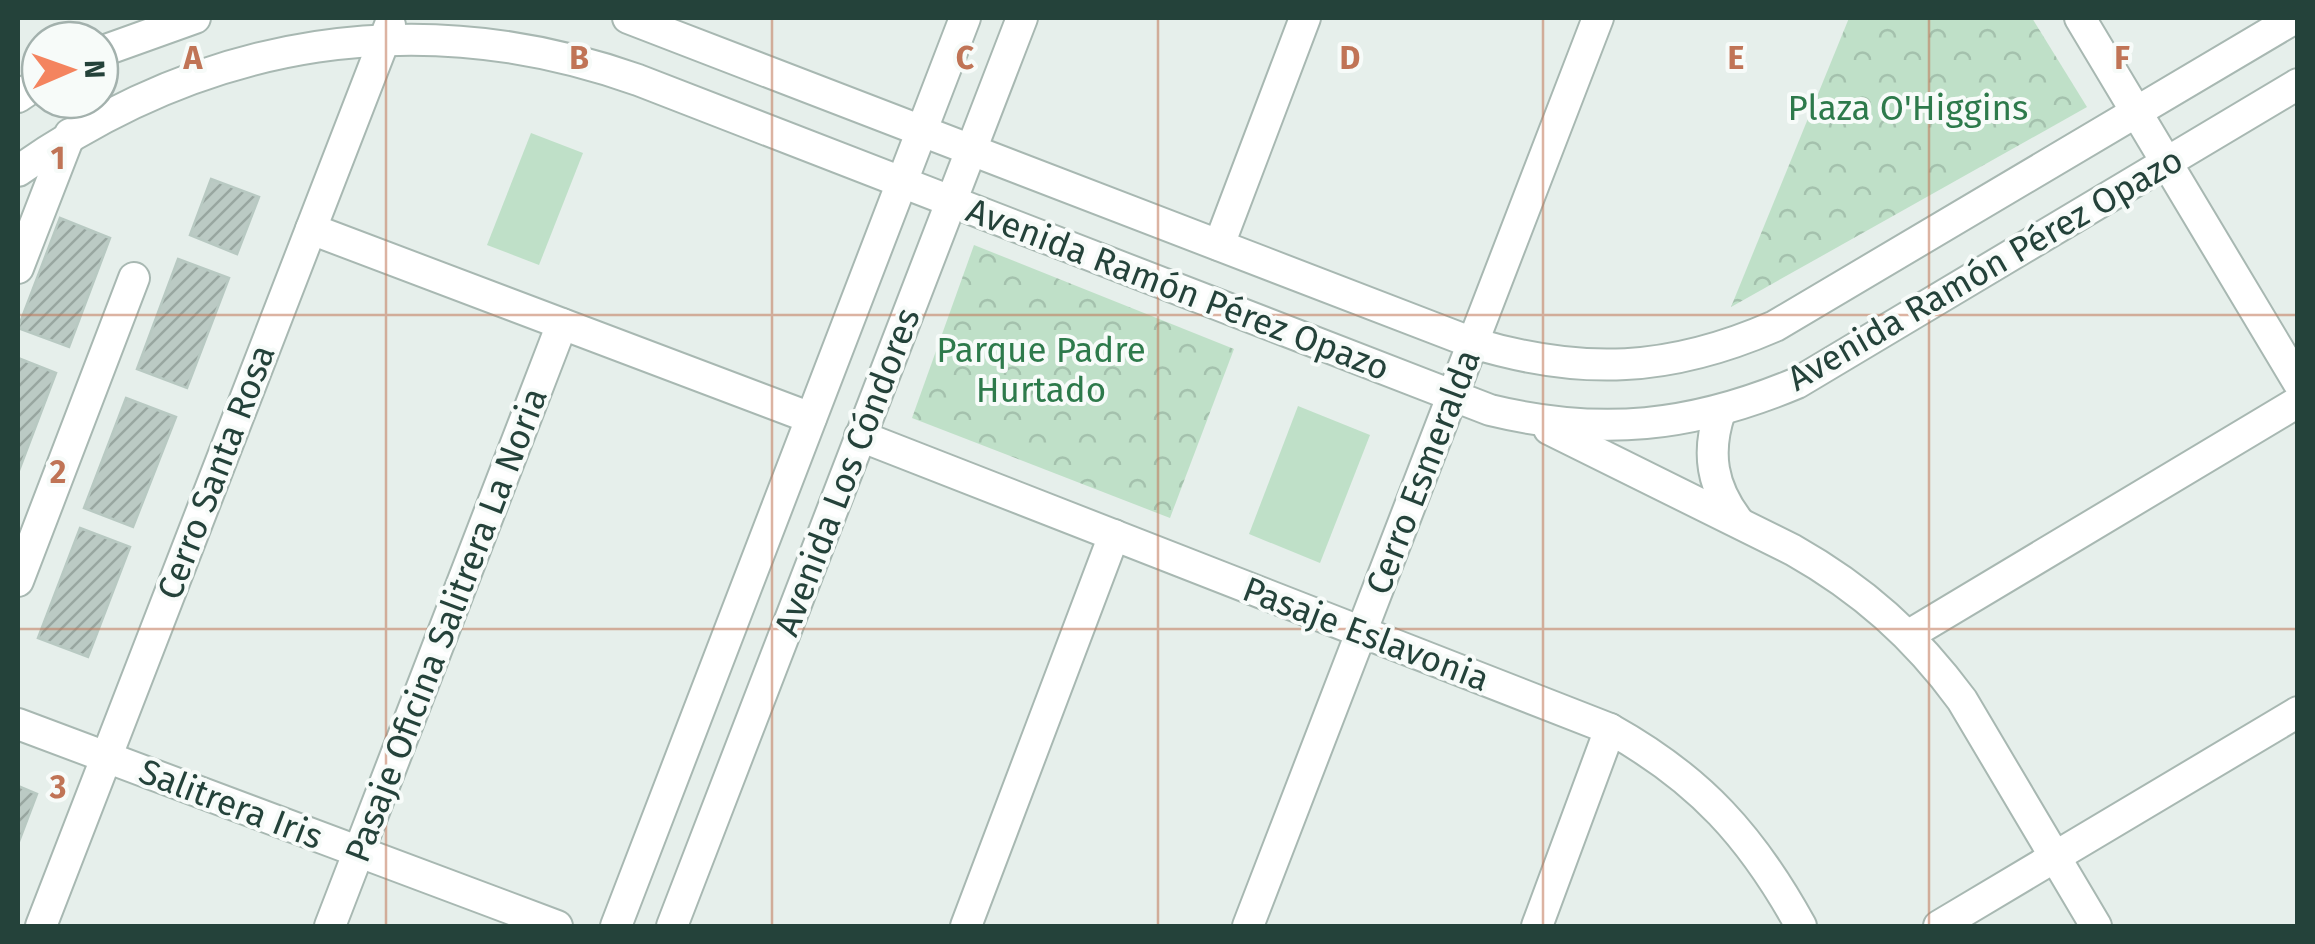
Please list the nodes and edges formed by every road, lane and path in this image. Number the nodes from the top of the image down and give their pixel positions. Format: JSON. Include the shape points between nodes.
{"nodes":[{"id":1,"x":195,"y":18,"type":"edge"},
{"id":2,"x":628,"y":18,"type":"edge"},
{"id":3,"x":965,"y":18,"type":"edge"},
{"id":4,"x":1022,"y":18,"type":"edge"},
{"id":5,"x":1305,"y":18,"type":"edge"},
{"id":6,"x":1598,"y":18,"type":"edge"},
{"id":7,"x":2080,"y":18,"type":"edge"},
{"id":8,"x":2295,"y":18,"type":"edge"},
{"id":9,"x":670,"y":24,"type":"edge"},
{"id":10,"x":388,"y":28,"type":"edge"},
{"id":11,"x":120,"y":45,"type":"edge"},
{"id":12,"x":2298,"y":84,"type":"edge"},
{"id":13,"x":2137,"y":113,"type":"junction"},
{"id":14,"x":922,"y":130,"type":"junction"},
{"id":15,"x":70,"y":134,"type":"junction"},
{"id":16,"x":971,"y":150,"type":"junction"},
{"id":17,"x":2167,"y":163,"type":"junction"},
{"id":18,"x":18,"y":171,"type":"edge"},
{"id":19,"x":902,"y":181,"type":"junction"},
{"id":20,"x":951,"y":200,"type":"junction"},
{"id":21,"x":310,"y":229,"type":"junction"},
{"id":22,"x":1219,"y":245,"type":"junction"},
{"id":23,"x":18,"y":268,"type":"edge"},
{"id":24,"x":134,"y":278,"type":"dead end"},
{"id":25,"x":562,"y":324,"type":"junction"},
{"id":26,"x":1473,"y":343,"type":"junction"},
{"id":27,"x":2298,"y":382,"type":"edge"},
{"id":28,"x":1452,"y":396,"type":"junction"},
{"id":29,"x":2298,"y":402,"type":"edge"},
{"id":30,"x":1720,"y":412,"type":"junction"},
{"id":31,"x":811,"y":418,"type":"junction"},
{"id":32,"x":1528,"y":419,"type":"junction"},
{"id":33,"x":860,"y":436,"type":"junction"},
{"id":34,"x":1738,"y":521,"type":"junction"},
{"id":35,"x":1114,"y":535,"type":"junction"},
{"id":36,"x":18,"y":580,"type":"edge"},
{"id":37,"x":1361,"y":632,"type":"junction"},
{"id":38,"x":1909,"y":635,"type":"junction"},
{"id":39,"x":2298,"y":712,"type":"edge"},
{"id":40,"x":18,"y":724,"type":"edge"},
{"id":41,"x":1610,"y":729,"type":"junction"},
{"id":42,"x":106,"y":757,"type":"junction"},
{"id":43,"x":359,"y":852,"type":"junction"},
{"id":44,"x":2055,"y":857,"type":"junction"},
{"id":45,"x":41,"y":926,"type":"edge"},
{"id":46,"x":330,"y":926,"type":"edge"},
{"id":47,"x":558,"y":926,"type":"edge"},
{"id":48,"x":616,"y":926,"type":"edge"},
{"id":49,"x":672,"y":926,"type":"edge"},
{"id":50,"x":966,"y":926,"type":"edge"},
{"id":51,"x":1248,"y":926,"type":"edge"},
{"id":52,"x":1537,"y":926,"type":"edge"},
{"id":53,"x":1801,"y":926,"type":"edge"},
{"id":54,"x":1939,"y":926,"type":"edge"},
{"id":55,"x":2096,"y":926,"type":"edge"}],
"edges":[{"from":1,"to":11,"type":"street"},
{"from":2,"to":9,"type":"street","name":"Avenida Ramón Pérez Opazo"},
{"from":3,"to":14,"type":"street","name":"Avenida Los Cóndores"},
{"from":4,"to":16,"type":"street","name":"Avenida Los Cóndores"},
{"from":5,"to":22,"type":"street"},
{"from":6,"to":26,"type":"street","name":"Cerro Esmeralda"},
{"from":7,"to":13,"type":"street"},
{"from":8,"to":13,"type":"street","name":"Avenida Ramón Pérez Opazo"},
{"from":9,"to":14,"type":"street","name":"Avenida Ramón Pérez Opazo"},
{"from":10,"to":15,"type":"street","name":"Avenida Ramón Pérez Opazo","via":[[214,71]]},
{"from":10,"to":19,"type":"street","name":"Avenida Ramón Pérez Opazo","via":[[598,65]]},
{"from":10,"to":21,"type":"street","name":"Cerro Santa Rosa"},
{"from":12,"to":17,"type":"street","name":"Avenida Ramón Pérez Opazo"},
{"from":13,"to":17,"type":"street"},
{"from":13,"to":26,"type":"street","name":"Avenida Ramón Pérez Opazo","via":[[1814,305],[1734,344],[1662,362],[1603,366],[1515,356]]},
{"from":14,"to":16,"type":"street","name":"Avenida Ramón Pérez Opazo"},
{"from":14,"to":19,"type":"street","name":"Avenida Los Cóndores"},
{"from":15,"to":18,"type":"street","name":"Avenida Ramón Pérez Opazo"},
{"from":15,"to":23,"type":"street"},
{"from":16,"to":20,"type":"street","name":"Avenida Los Cóndores"},
{"from":16,"to":22,"type":"street","name":"Avenida Ramón Pérez Opazo"},
{"from":17,"to":27,"type":"street"},
{"from":17,"to":30,"type":"street","name":"Avenida Ramón Pérez Opazo","via":[[1821,370]]},
{"from":19,"to":20,"type":"street","name":"Avenida Ramón Pérez Opazo"},
{"from":19,"to":31,"type":"street","name":"Avenida Los Cóndores"},
{"from":20,"to":28,"type":"street","name":"Avenida Ramón Pérez Opazo"},
{"from":20,"to":33,"type":"street","name":"Avenida Los Cóndores"},
{"from":21,"to":25,"type":"street"},
{"from":21,"to":42,"type":"street","name":"Cerro Santa Rosa"},
{"from":22,"to":26,"type":"street","name":"Avenida Ramón Pérez Opazo"},
{"from":24,"to":36,"type":"street"},
{"from":25,"to":31,"type":"street"},
{"from":25,"to":43,"type":"street","name":"Pasaje Oficina Salitrera La Noria"},
{"from":26,"to":28,"type":"street","name":"Cerro Esmeralda"},
{"from":28,"to":32,"type":"street","name":"Avenida Ramón Pérez Opazo"},
{"from":28,"to":37,"type":"street","name":"Cerro Esmeralda"},
{"from":29,"to":38,"type":"street"},
{"from":30,"to":32,"type":"street","name":"Avenida Ramón Pérez Opazo","via":[[1624,426]]},
{"from":30,"to":34,"type":"street","via":[[1712,460],[1720,493]]},
{"from":31,"to":48,"type":"street","name":"Avenida Los Cóndores"},
{"from":32,"to":34,"type":"street"},
{"from":33,"to":35,"type":"street","name":"Pasaje Eslavonia"},
{"from":33,"to":49,"type":"street","name":"Avenida Los Cóndores"},
{"from":34,"to":38,"type":"street","via":[[1828,569]]},
{"from":35,"to":37,"type":"street","name":"Pasaje Eslavonia"},
{"from":35,"to":50,"type":"street"},
{"from":37,"to":41,"type":"street","name":"Pasaje Eslavonia"},
{"from":37,"to":51,"type":"street","name":"Cerro Esmeralda"},
{"from":38,"to":44,"type":"street","via":[[1962,700]]},
{"from":39,"to":44,"type":"street"},
{"from":40,"to":42,"type":"street","name":"Salitrera Iris"},
{"from":41,"to":52,"type":"street"},
{"from":41,"to":53,"type":"street","name":"Pasaje Eslavonia","via":[[1715,804],[1769,871]]},
{"from":42,"to":43,"type":"street","name":"Salitrera Iris"},
{"from":42,"to":45,"type":"street","name":"Cerro Santa Rosa"},
{"from":43,"to":46,"type":"street","name":"Pasaje Oficina Salitrera La Noria"},
{"from":43,"to":47,"type":"street","name":"Salitrera Iris"},
{"from":44,"to":54,"type":"street"},
{"from":44,"to":55,"type":"street"}]}
